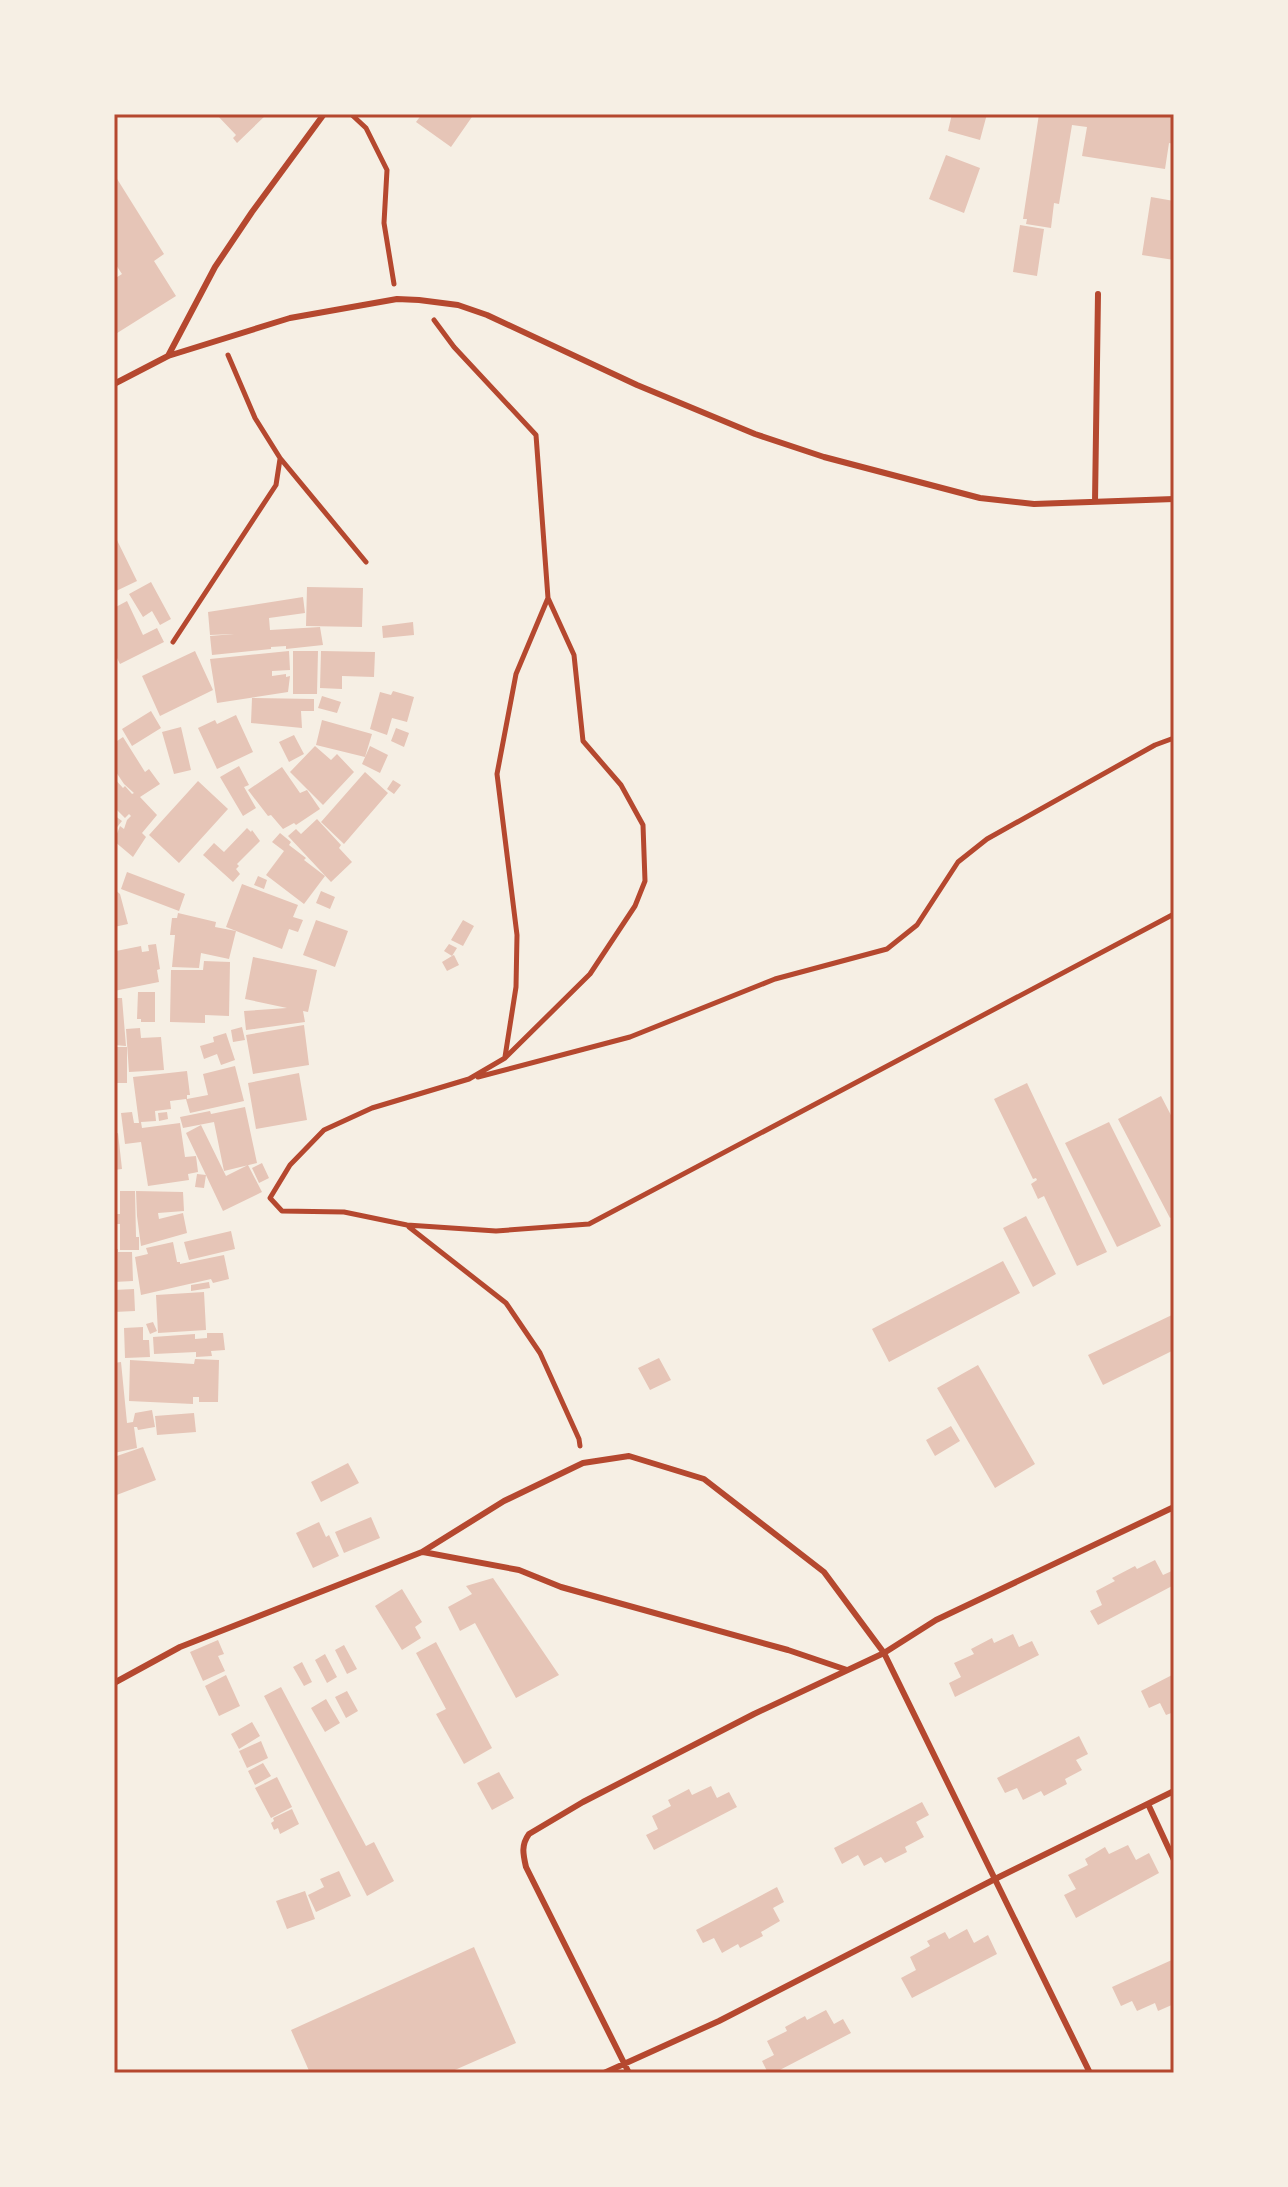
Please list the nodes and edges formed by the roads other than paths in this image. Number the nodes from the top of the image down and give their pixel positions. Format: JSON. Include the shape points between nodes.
{"nodes":[{"id":1,"x":324,"y":114,"type":"edge"},
{"id":2,"x":1098,"y":294,"type":"dead end"},
{"id":3,"x":168,"y":356,"type":"junction"},
{"id":4,"x":114,"y":384,"type":"edge"},
{"id":5,"x":1174,"y":499,"type":"edge"},
{"id":6,"x":1095,"y":502,"type":"junction"},
{"id":7,"x":1174,"y":1507,"type":"edge"},
{"id":8,"x":422,"y":1552,"type":"junction"},
{"id":9,"x":884,"y":1653,"type":"junction"},
{"id":10,"x":847,"y":1670,"type":"junction"},
{"id":11,"x":114,"y":1683,"type":"edge"},
{"id":12,"x":1174,"y":1791,"type":"edge"},
{"id":13,"x":1148,"y":1804,"type":"junction"},
{"id":14,"x":1174,"y":1860,"type":"edge"},
{"id":15,"x":995,"y":1879,"type":"junction"},
{"id":16,"x":624,"y":2063,"type":"junction"},
{"id":17,"x":604,"y":2073,"type":"edge"},
{"id":18,"x":629,"y":2073,"type":"edge"},
{"id":19,"x":1090,"y":2073,"type":"edge"}],
"edges":[{"from":1,"to":3,"type":"lane","via":[[215,267]]},
{"from":2,"to":6,"type":"lane"},
{"from":3,"to":4,"type":"lane"},
{"from":3,"to":6,"type":"lane","via":[[290,318],[397,299],[458,305],[637,385],[824,457],[980,498],[1034,504]]},
{"from":5,"to":6,"type":"lane"},
{"from":7,"to":9,"type":"lane","via":[[948,1614]]},
{"from":8,"to":9,"type":"lane","via":[[504,1501],[583,1463],[629,1456],[704,1479],[824,1572]]},
{"from":8,"to":10,"type":"lane","via":[[519,1570],[561,1587]]},
{"from":8,"to":11,"type":"lane","via":[[180,1647]]},
{"from":9,"to":10,"type":"lane"},
{"from":9,"to":15,"type":"lane"},
{"from":10,"to":16,"type":"lane","via":[[583,1802],[538,1827],[523,1842],[526,1867]]},
{"from":12,"to":13,"type":"lane"},
{"from":13,"to":14,"type":"lane"},
{"from":13,"to":15,"type":"lane"},
{"from":15,"to":16,"type":"lane","via":[[719,2021]]},
{"from":15,"to":19,"type":"lane"},
{"from":16,"to":17,"type":"lane"},
{"from":16,"to":18,"type":"lane"}]}
